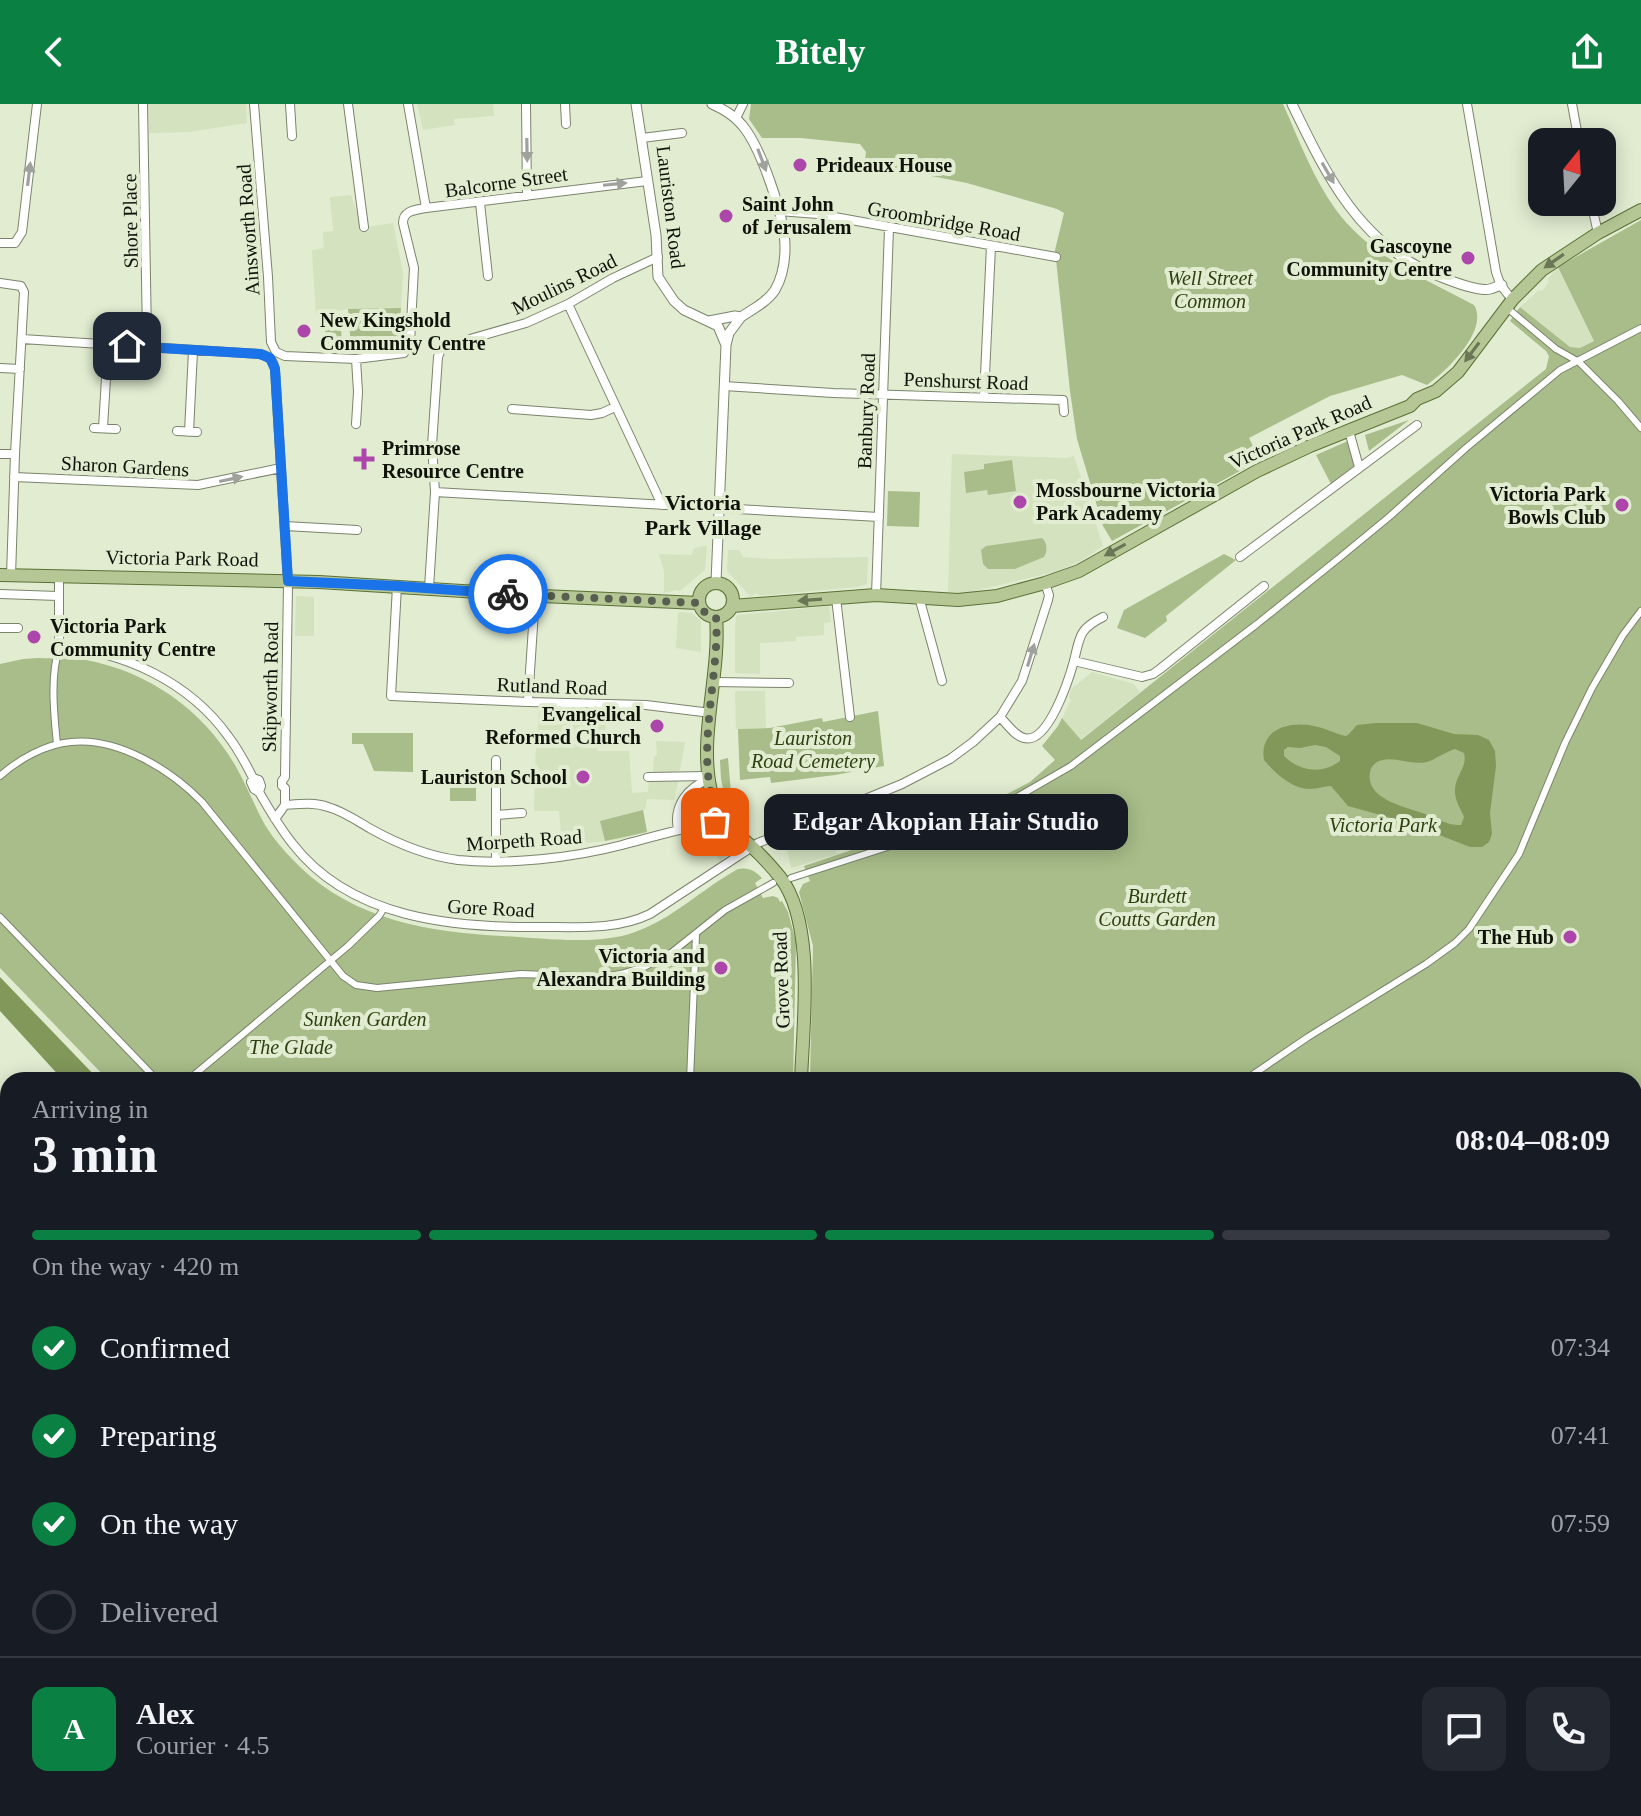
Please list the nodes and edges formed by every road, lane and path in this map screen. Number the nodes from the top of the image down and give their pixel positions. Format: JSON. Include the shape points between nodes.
{"nodes":[{"id":1,"x":37,"y":104,"type":"edge"},
{"id":2,"x":143,"y":104,"type":"edge"},
{"id":3,"x":254,"y":104,"type":"edge"},
{"id":4,"x":290,"y":104,"type":"edge"},
{"id":5,"x":348,"y":104,"type":"edge"},
{"id":6,"x":408,"y":104,"type":"edge"},
{"id":7,"x":526,"y":104,"type":"edge"},
{"id":8,"x":565,"y":104,"type":"edge"},
{"id":9,"x":636,"y":104,"type":"edge"},
{"id":10,"x":712,"y":104,"type":"edge"},
{"id":11,"x":743,"y":104,"type":"edge"},
{"id":12,"x":1292,"y":104,"type":"edge"},
{"id":13,"x":1467,"y":104,"type":"edge"},
{"id":14,"x":1572,"y":104,"type":"edge"},
{"id":15,"x":736,"y":118,"type":"junction"},
{"id":16,"x":566,"y":124,"type":"dead end"},
{"id":17,"x":1576,"y":128,"type":"edge"},
{"id":18,"x":682,"y":133,"type":"dead end"},
{"id":19,"x":292,"y":136,"type":"dead end"},
{"id":20,"x":642,"y":138,"type":"junction"},
{"id":21,"x":647,"y":181,"type":"junction"},
{"id":22,"x":527,"y":196,"type":"junction"},
{"id":23,"x":480,"y":203,"type":"junction"},
{"id":24,"x":426,"y":208,"type":"junction"},
{"id":25,"x":1641,"y":210,"type":"edge"},
{"id":26,"x":778,"y":211,"type":"junction"},
{"id":27,"x":1594,"y":216,"type":"edge"},
{"id":28,"x":364,"y":227,"type":"dead end"},
{"id":29,"x":889,"y":228,"type":"junction"},
{"id":30,"x":1598,"y":233,"type":"junction"},
{"id":31,"x":0,"y":243,"type":"edge"},
{"id":32,"x":991,"y":246,"type":"junction"},
{"id":33,"x":658,"y":257,"type":"junction"},
{"id":34,"x":1056,"y":257,"type":"dead end"},
{"id":35,"x":488,"y":276,"type":"dead end"},
{"id":36,"x":0,"y":283,"type":"edge"},
{"id":37,"x":1502,"y":285,"type":"junction"},
{"id":38,"x":1510,"y":303,"type":"junction"},
{"id":39,"x":568,"y":304,"type":"junction"},
{"id":40,"x":741,"y":317,"type":"junction"},
{"id":41,"x":709,"y":321,"type":"junction"},
{"id":42,"x":1641,"y":328,"type":"edge"},
{"id":43,"x":147,"y":337,"type":"dead end"},
{"id":44,"x":22,"y":339,"type":"junction"},
{"id":45,"x":108,"y":345,"type":"junction"},
{"id":46,"x":726,"y":345,"type":"junction"},
{"id":47,"x":193,"y":351,"type":"junction"},
{"id":48,"x":273,"y":355,"type":"junction"},
{"id":49,"x":356,"y":359,"type":"junction"},
{"id":50,"x":1579,"y":362,"type":"junction"},
{"id":51,"x":0,"y":368,"type":"edge"},
{"id":52,"x":20,"y":369,"type":"junction"},
{"id":53,"x":724,"y":386,"type":"junction"},
{"id":54,"x":881,"y":394,"type":"junction"},
{"id":55,"x":984,"y":397,"type":"junction"},
{"id":56,"x":615,"y":407,"type":"junction"},
{"id":57,"x":512,"y":409,"type":"dead end"},
{"id":58,"x":1064,"y":412,"type":"dead end"},
{"id":59,"x":356,"y":424,"type":"dead end"},
{"id":60,"x":1417,"y":425,"type":"dead end"},
{"id":61,"x":1641,"y":428,"type":"edge"},
{"id":62,"x":116,"y":429,"type":"dead end"},
{"id":63,"x":177,"y":431,"type":"dead end"},
{"id":64,"x":1349,"y":431,"type":"junction"},
{"id":65,"x":0,"y":454,"type":"edge"},
{"id":66,"x":15,"y":454,"type":"junction"},
{"id":67,"x":1359,"y":467,"type":"junction"},
{"id":68,"x":281,"y":468,"type":"junction"},
{"id":69,"x":14,"y":477,"type":"junction"},
{"id":70,"x":435,"y":492,"type":"junction"},
{"id":71,"x":662,"y":505,"type":"junction"},
{"id":72,"x":719,"y":507,"type":"junction"},
{"id":73,"x":879,"y":517,"type":"junction"},
{"id":74,"x":285,"y":526,"type":"junction"},
{"id":75,"x":357,"y":530,"type":"dead end"},
{"id":76,"x":1240,"y":557,"type":"dead end"},
{"id":77,"x":59,"y":575,"type":"junction"},
{"id":78,"x":6,"y":576,"type":"edge"},
{"id":79,"x":288,"y":581,"type":"junction"},
{"id":80,"x":716,"y":582,"type":"junction"},
{"id":81,"x":1045,"y":583,"type":"junction"},
{"id":82,"x":397,"y":586,"type":"junction"},
{"id":83,"x":1264,"y":586,"type":"dead end"},
{"id":84,"x":429,"y":588,"type":"junction"},
{"id":85,"x":0,"y":594,"type":"edge"},
{"id":86,"x":876,"y":595,"type":"junction"},
{"id":87,"x":58,"y":596,"type":"junction"},
{"id":88,"x":535,"y":596,"type":"junction"},
{"id":89,"x":919,"y":597,"type":"junction"},
{"id":90,"x":836,"y":598,"type":"junction"},
{"id":91,"x":699,"y":603,"type":"junction"},
{"id":92,"x":732,"y":606,"type":"junction"},
{"id":93,"x":1641,"y":611,"type":"edge"},
{"id":94,"x":716,"y":617,"type":"junction"},
{"id":95,"x":1103,"y":617,"type":"dead end"},
{"id":96,"x":0,"y":628,"type":"edge"},
{"id":97,"x":18,"y":628,"type":"dead end"},
{"id":98,"x":59,"y":648,"type":"junction"},
{"id":99,"x":1074,"y":661,"type":"junction"},
{"id":100,"x":942,"y":681,"type":"dead end"},
{"id":101,"x":714,"y":682,"type":"junction"},
{"id":102,"x":789,"y":683,"type":"dead end"},
{"id":103,"x":528,"y":702,"type":"junction"},
{"id":104,"x":711,"y":713,"type":"junction"},
{"id":105,"x":850,"y":717,"type":"dead end"},
{"id":106,"x":1000,"y":717,"type":"junction"},
{"id":107,"x":57,"y":744,"type":"junction"},
{"id":108,"x":496,"y":760,"type":"dead end"},
{"id":109,"x":0,"y":776,"type":"edge"},
{"id":110,"x":648,"y":777,"type":"dead end"},
{"id":111,"x":708,"y":778,"type":"junction"},
{"id":112,"x":285,"y":805,"type":"junction"},
{"id":113,"x":522,"y":813,"type":"dead end"},
{"id":114,"x":496,"y":815,"type":"junction"},
{"id":115,"x":275,"y":819,"type":"junction"},
{"id":116,"x":723,"y":821,"type":"junction"},
{"id":117,"x":678,"y":829,"type":"junction"},
{"id":118,"x":751,"y":846,"type":"junction"},
{"id":119,"x":496,"y":861,"type":"junction"},
{"id":120,"x":791,"y":878,"type":"dead end"},
{"id":121,"x":773,"y":883,"type":"dead end"},
{"id":122,"x":384,"y":908,"type":"junction"},
{"id":123,"x":0,"y":917,"type":"edge"},
{"id":124,"x":696,"y":935,"type":"junction"},
{"id":125,"x":330,"y":961,"type":"junction"},
{"id":126,"x":149,"y":1072,"type":"edge"},
{"id":127,"x":198,"y":1072,"type":"edge"},
{"id":128,"x":690,"y":1072,"type":"edge"},
{"id":129,"x":801,"y":1072,"type":"edge"},
{"id":130,"x":1257,"y":1072,"type":"edge"}],
"edges":[{"from":31,"to":1,"type":"street","one_way":true,"via":[[16,242],[22,232]]},
{"from":2,"to":43,"type":"street","name":"Shore Place"},
{"from":3,"to":48,"type":"street","name":"Ainsworth Road"},
{"from":4,"to":19,"type":"street"},
{"from":5,"to":28,"type":"street"},
{"from":6,"to":24,"type":"street","name":"Balcorne Street"},
{"from":7,"to":22,"type":"street","one_way":true},
{"from":8,"to":16,"type":"street"},
{"from":9,"to":20,"type":"street","name":"Lauriston Road"},
{"from":10,"to":15,"type":"street"},
{"from":11,"to":15,"type":"street"},
{"from":12,"to":37,"type":"street","one_way":true,"via":[[1335,186],[1383,244],[1449,280],[1484,289]]},
{"from":13,"to":37,"type":"street"},
{"from":14,"to":17,"type":"street"},
{"from":15,"to":26,"type":"street","one_way":true,"via":[[758,148]]},
{"from":18,"to":20,"type":"street","name":"Lauriston Road"},
{"from":20,"to":21,"type":"street","name":"Lauriston Road"},
{"from":22,"to":21,"type":"street","name":"Balcorne Street","one_way":true},
{"from":21,"to":33,"type":"street","name":"Lauriston Road"},
{"from":22,"to":23,"type":"street","name":"Balcorne Street"},
{"from":23,"to":24,"type":"street","name":"Balcorne Street"},
{"from":23,"to":35,"type":"street"},
{"from":24,"to":49,"type":"street","via":[[407,213],[402,220],[414,268],[410,343],[404,353]]},
{"from":25,"to":30,"type":"main road","name":"Victoria Park Road"},
{"from":26,"to":29,"type":"street","name":"Groombridge Road"},
{"from":26,"to":40,"type":"street","via":[[785,246],[782,272],[761,304]]},
{"from":27,"to":30,"type":"street"},
{"from":29,"to":32,"type":"street","name":"Groombridge Road"},
{"from":29,"to":54,"type":"street","name":"Banbury Road"},
{"from":30,"to":38,"type":"main road","name":"Victoria Park Road","one_way":true,"via":[[1549,265]]},
{"from":32,"to":34,"type":"street","name":"Groombridge Road"},
{"from":32,"to":55,"type":"street"},
{"from":33,"to":39,"type":"street","name":"Moulins Road"},
{"from":33,"to":41,"type":"street","name":"Lauriston Road","via":[[658,277],[674,301]]},
{"from":36,"to":44,"type":"street","via":[[24,290]]},
{"from":37,"to":38,"type":"street"},
{"from":38,"to":50,"type":"street","via":[[1556,349]]},
{"from":38,"to":64,"type":"main road","name":"Victoria Park Road","one_way":true,"via":[[1458,372],[1436,391]]},
{"from":39,"to":56,"type":"street"},
{"from":39,"to":70,"type":"street","name":"Moulins Road","via":[[515,327],[444,345],[432,445]]},
{"from":40,"to":41,"type":"street"},
{"from":40,"to":46,"type":"street"},
{"from":41,"to":46,"type":"street","name":"Lauriston Road","via":[[718,326]]},
{"from":42,"to":50,"type":"street"},
{"from":44,"to":45,"type":"street"},
{"from":44,"to":52,"type":"street"},
{"from":45,"to":47,"type":"street"},
{"from":45,"to":62,"type":"street","via":[[99,428]]},
{"from":46,"to":53,"type":"street"},
{"from":47,"to":48,"type":"street"},
{"from":47,"to":63,"type":"street","via":[[193,432]]},
{"from":48,"to":49,"type":"street"},
{"from":48,"to":68,"type":"street","name":"Skipworth Road"},
{"from":49,"to":59,"type":"street"},
{"from":50,"to":61,"type":"street"},
{"from":50,"to":120,"type":"street","via":[[1535,389],[1379,526],[1071,766],[965,822]]},
{"from":51,"to":52,"type":"street"},
{"from":52,"to":66,"type":"street"},
{"from":53,"to":54,"type":"street","name":"Penshurst Road"},
{"from":53,"to":72,"type":"street"},
{"from":54,"to":55,"type":"street","name":"Penshurst Road"},
{"from":54,"to":73,"type":"street","name":"Banbury Road"},
{"from":55,"to":58,"type":"street","name":"Penshurst Road","via":[[1063,400]]},
{"from":56,"to":57,"type":"street","via":[[591,415]]},
{"from":56,"to":71,"type":"street"},
{"from":60,"to":67,"type":"street"},
{"from":64,"to":67,"type":"street"},
{"from":64,"to":81,"type":"main road","name":"Victoria Park Road","one_way":true,"via":[[1257,471],[1079,571]]},
{"from":65,"to":66,"type":"street"},
{"from":66,"to":69,"type":"street"},
{"from":67,"to":76,"type":"street"},
{"from":69,"to":68,"type":"street","name":"Sharon Gardens","one_way":true,"via":[[198,485]]},
{"from":68,"to":74,"type":"street","name":"Skipworth Road"},
{"from":69,"to":78,"type":"street"},
{"from":70,"to":71,"type":"street"},
{"from":70,"to":84,"type":"street"},
{"from":71,"to":72,"type":"street"},
{"from":72,"to":73,"type":"street"},
{"from":72,"to":80,"type":"street"},
{"from":73,"to":86,"type":"street","name":"Banbury Road"},
{"from":74,"to":75,"type":"street"},
{"from":74,"to":79,"type":"street","name":"Skipworth Road"},
{"from":77,"to":78,"type":"main road","name":"Victoria Park Road"},
{"from":77,"to":79,"type":"main road","name":"Victoria Park Road"},
{"from":77,"to":87,"type":"street"},
{"from":79,"to":82,"type":"main road","name":"Victoria Park Road"},
{"from":79,"to":112,"type":"street","name":"Skipworth Road"},
{"from":80,"to":91,"type":"main road","via":[[704,587]]},
{"from":80,"to":92,"type":"main road","via":[[731,591]]},
{"from":81,"to":89,"type":"main road","name":"Victoria Park Road","via":[[978,599]]},
{"from":106,"to":81,"type":"street","name":"Gore Road","one_way":true,"via":[[1028,668],[1048,600]]},
{"from":82,"to":84,"type":"main road","name":"Victoria Park Road"},
{"from":82,"to":103,"type":"street","name":"Rutland Road","via":[[391,696]]},
{"from":83,"to":99,"type":"street","via":[[1147,676]]},
{"from":84,"to":88,"type":"main road","name":"Victoria Park Road"},
{"from":85,"to":87,"type":"street"},
{"from":86,"to":89,"type":"main road","name":"Victoria Park Road"},
{"from":86,"to":90,"type":"main road","name":"Victoria Park Road"},
{"from":87,"to":98,"type":"street"},
{"from":88,"to":91,"type":"main road","name":"Victoria Park Road"},
{"from":88,"to":103,"type":"street"},
{"from":89,"to":100,"type":"street"},
{"from":90,"to":92,"type":"main road","name":"Victoria Park Road","one_way":true},
{"from":90,"to":105,"type":"street"},
{"from":91,"to":94,"type":"main road"},
{"from":92,"to":94,"type":"main road"},
{"from":93,"to":130,"type":"street","via":[[1596,679],[1519,854],[1469,929],[1426,964]]},
{"from":94,"to":101,"type":"main road"},
{"from":95,"to":99,"type":"street","via":[[1080,634]]},
{"from":96,"to":97,"type":"street"},
{"from":98,"to":107,"type":"street","via":[[54,695]]},
{"from":98,"to":115,"type":"street","name":"Gore Road","via":[[124,660],[173,684],[227,734]]},
{"from":99,"to":106,"type":"street","via":[[1062,695],[1038,735],[1022,738]]},
{"from":101,"to":102,"type":"street"},
{"from":101,"to":104,"type":"main road"},
{"from":103,"to":104,"type":"street","name":"Rutland Road","via":[[646,705]]},
{"from":104,"to":111,"type":"main road"},
{"from":106,"to":118,"type":"street","name":"Gore Road","via":[[950,759],[902,784]]},
{"from":107,"to":109,"type":"street"},
{"from":107,"to":125,"type":"street","via":[[89,742],[126,752],[188,789]]},
{"from":108,"to":114,"type":"street"},
{"from":110,"to":111,"type":"street"},
{"from":111,"to":116,"type":"main road"},
{"from":111,"to":117,"type":"street","via":[[684,798]]},
{"from":112,"to":115,"type":"street"},
{"from":112,"to":119,"type":"street","name":"Morpeth Road","via":[[326,806],[420,851],[456,860]]},
{"from":113,"to":114,"type":"street"},
{"from":114,"to":119,"type":"street"},
{"from":115,"to":122,"type":"street","name":"Gore Road","via":[[319,872]]},
{"from":116,"to":117,"type":"street","name":"Morpeth Road"},
{"from":116,"to":118,"type":"main road"},
{"from":117,"to":119,"type":"street","name":"Morpeth Road","via":[[604,850]]},
{"from":118,"to":122,"type":"street","name":"Gore Road","via":[[636,921],[517,928],[437,921]]},
{"from":118,"to":129,"type":"main road","name":"Grove Road","via":[[783,881],[802,934]]},
{"from":121,"to":124,"type":"street","via":[[725,910]]},
{"from":122,"to":125,"type":"street"},
{"from":123,"to":126,"type":"street"},
{"from":124,"to":125,"type":"street","via":[[644,967],[600,977],[521,974],[361,987]]},
{"from":124,"to":128,"type":"street"},
{"from":125,"to":127,"type":"street"}]}
